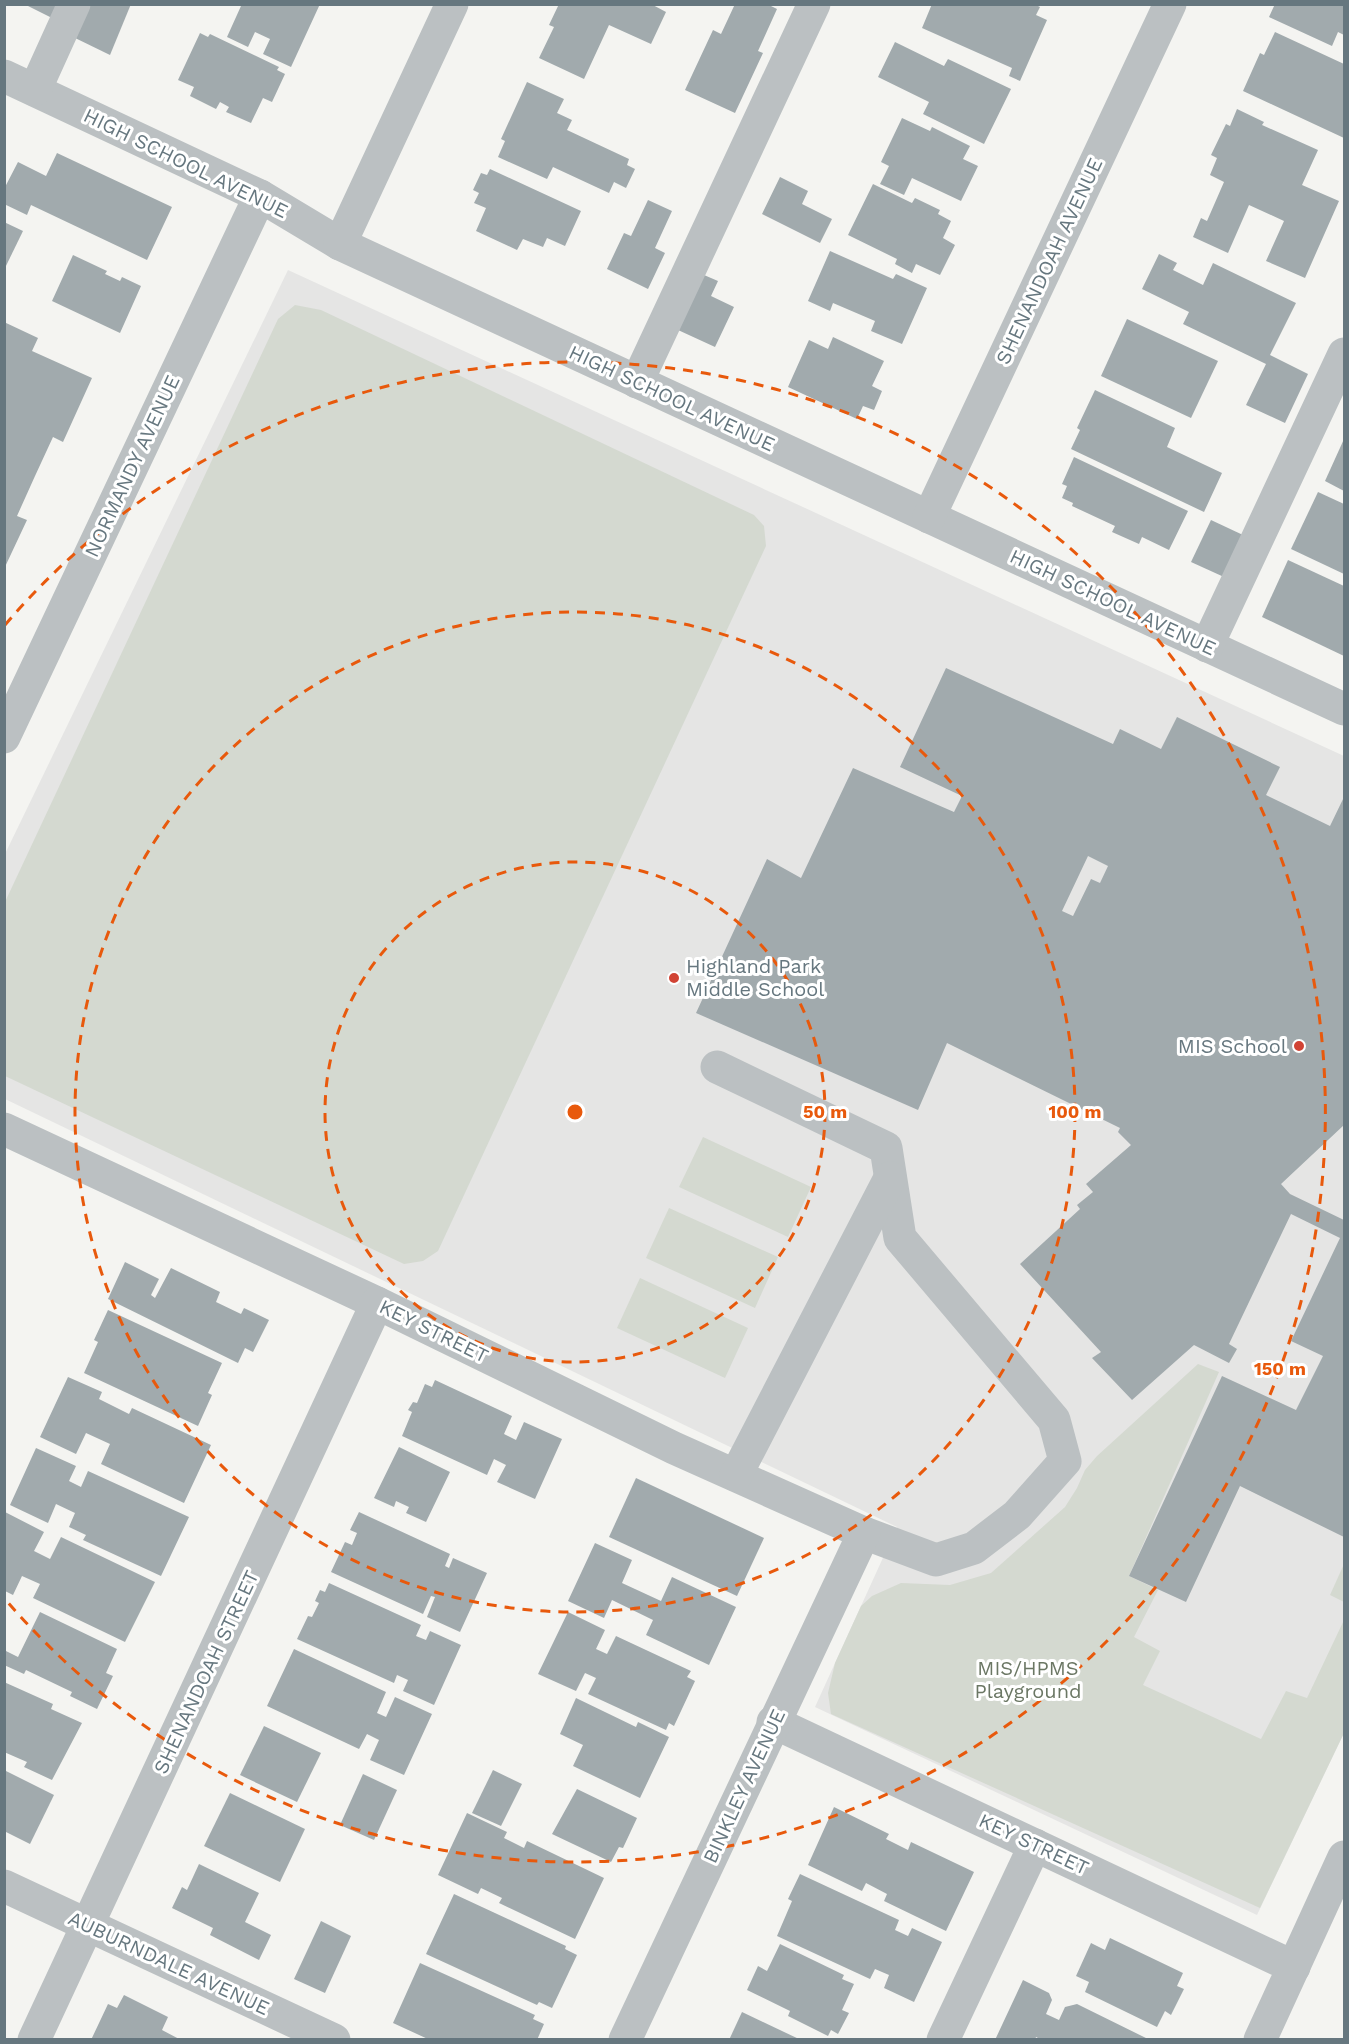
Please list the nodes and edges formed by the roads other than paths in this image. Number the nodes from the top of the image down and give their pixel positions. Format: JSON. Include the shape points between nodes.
{"nodes":[{"id":1,"x":74,"y":4,"type":"edge"},
{"id":2,"x":452,"y":4,"type":"edge"},
{"id":3,"x":814,"y":4,"type":"edge"},
{"id":4,"x":1170,"y":4,"type":"edge"},
{"id":5,"x":4,"y":76,"type":"edge"},
{"id":6,"x":35,"y":90,"type":"junction"},
{"id":7,"x":260,"y":196,"type":"junction"},
{"id":8,"x":340,"y":244,"type":"junction"},
{"id":9,"x":1344,"y":354,"type":"edge"},
{"id":10,"x":637,"y":382,"type":"junction"},
{"id":11,"x":929,"y":517,"type":"junction"},
{"id":12,"x":1207,"y":646,"type":"junction"},
{"id":13,"x":1344,"y":709,"type":"edge"},
{"id":14,"x":8,"y":721,"type":"edge"},
{"id":15,"x":717,"y":1067,"type":"dead end"},
{"id":16,"x":4,"y":1130,"type":"edge"},
{"id":17,"x":890,"y":1178,"type":"junction"},
{"id":18,"x":377,"y":1303,"type":"junction"},
{"id":19,"x":736,"y":1475,"type":"junction"},
{"id":20,"x":864,"y":1533,"type":"junction"},
{"id":21,"x":773,"y":1722,"type":"junction"},
{"id":22,"x":1035,"y":1845,"type":"junction"},
{"id":23,"x":1344,"y":1857,"type":"edge"},
{"id":24,"x":4,"y":1886,"type":"edge"},
{"id":25,"x":87,"y":1926,"type":"junction"},
{"id":26,"x":1294,"y":1967,"type":"junction"},
{"id":27,"x":34,"y":2040,"type":"edge"},
{"id":28,"x":334,"y":2040,"type":"edge"},
{"id":29,"x":625,"y":2040,"type":"edge"},
{"id":30,"x":943,"y":2040,"type":"edge"},
{"id":31,"x":1260,"y":2040,"type":"edge"}],
"edges":[{"from":1,"to":6,"type":"street"},
{"from":2,"to":8,"type":"street"},
{"from":3,"to":10,"type":"street"},
{"from":4,"to":11,"type":"street","name":"SHENANDOAH AVENUE"},
{"from":5,"to":6,"type":"street","name":"HIGH SCHOOL AVENUE"},
{"from":6,"to":7,"type":"street","name":"HIGH SCHOOL AVENUE"},
{"from":7,"to":8,"type":"street","name":"HIGH SCHOOL AVENUE"},
{"from":7,"to":14,"type":"street","name":"NORMANDY AVENUE"},
{"from":8,"to":10,"type":"street","name":"HIGH SCHOOL AVENUE"},
{"from":9,"to":12,"type":"street"},
{"from":10,"to":11,"type":"street","name":"HIGH SCHOOL AVENUE"},
{"from":11,"to":12,"type":"street","name":"HIGH SCHOOL AVENUE"},
{"from":12,"to":13,"type":"street","name":"HIGH SCHOOL AVENUE"},
{"from":15,"to":17,"type":"street","via":[[886,1148]]},
{"from":16,"to":18,"type":"street","name":"KEY STREET"},
{"from":17,"to":19,"type":"street"},
{"from":17,"to":20,"type":"street","name":"KEY STREET","via":[[900,1238],[1053,1420],[1065,1461],[1017,1515],[974,1548],[936,1560]]},
{"from":18,"to":19,"type":"street","name":"KEY STREET"},
{"from":18,"to":25,"type":"street","name":"SHENANDOAH STREET"},
{"from":19,"to":20,"type":"street","name":"KEY STREET"},
{"from":20,"to":21,"type":"street","name":"BINKLEY AVENUE"},
{"from":21,"to":22,"type":"street","name":"KEY STREET"},
{"from":21,"to":29,"type":"street","name":"BINKLEY AVENUE"},
{"from":22,"to":26,"type":"street","name":"KEY STREET"},
{"from":22,"to":30,"type":"street"},
{"from":23,"to":26,"type":"street"},
{"from":24,"to":25,"type":"street","name":"AUBURNDALE AVENUE"},
{"from":25,"to":27,"type":"street","name":"SHENANDOAH STREET"},
{"from":25,"to":28,"type":"street","name":"AUBURNDALE AVENUE"},
{"from":26,"to":31,"type":"street"}]}
